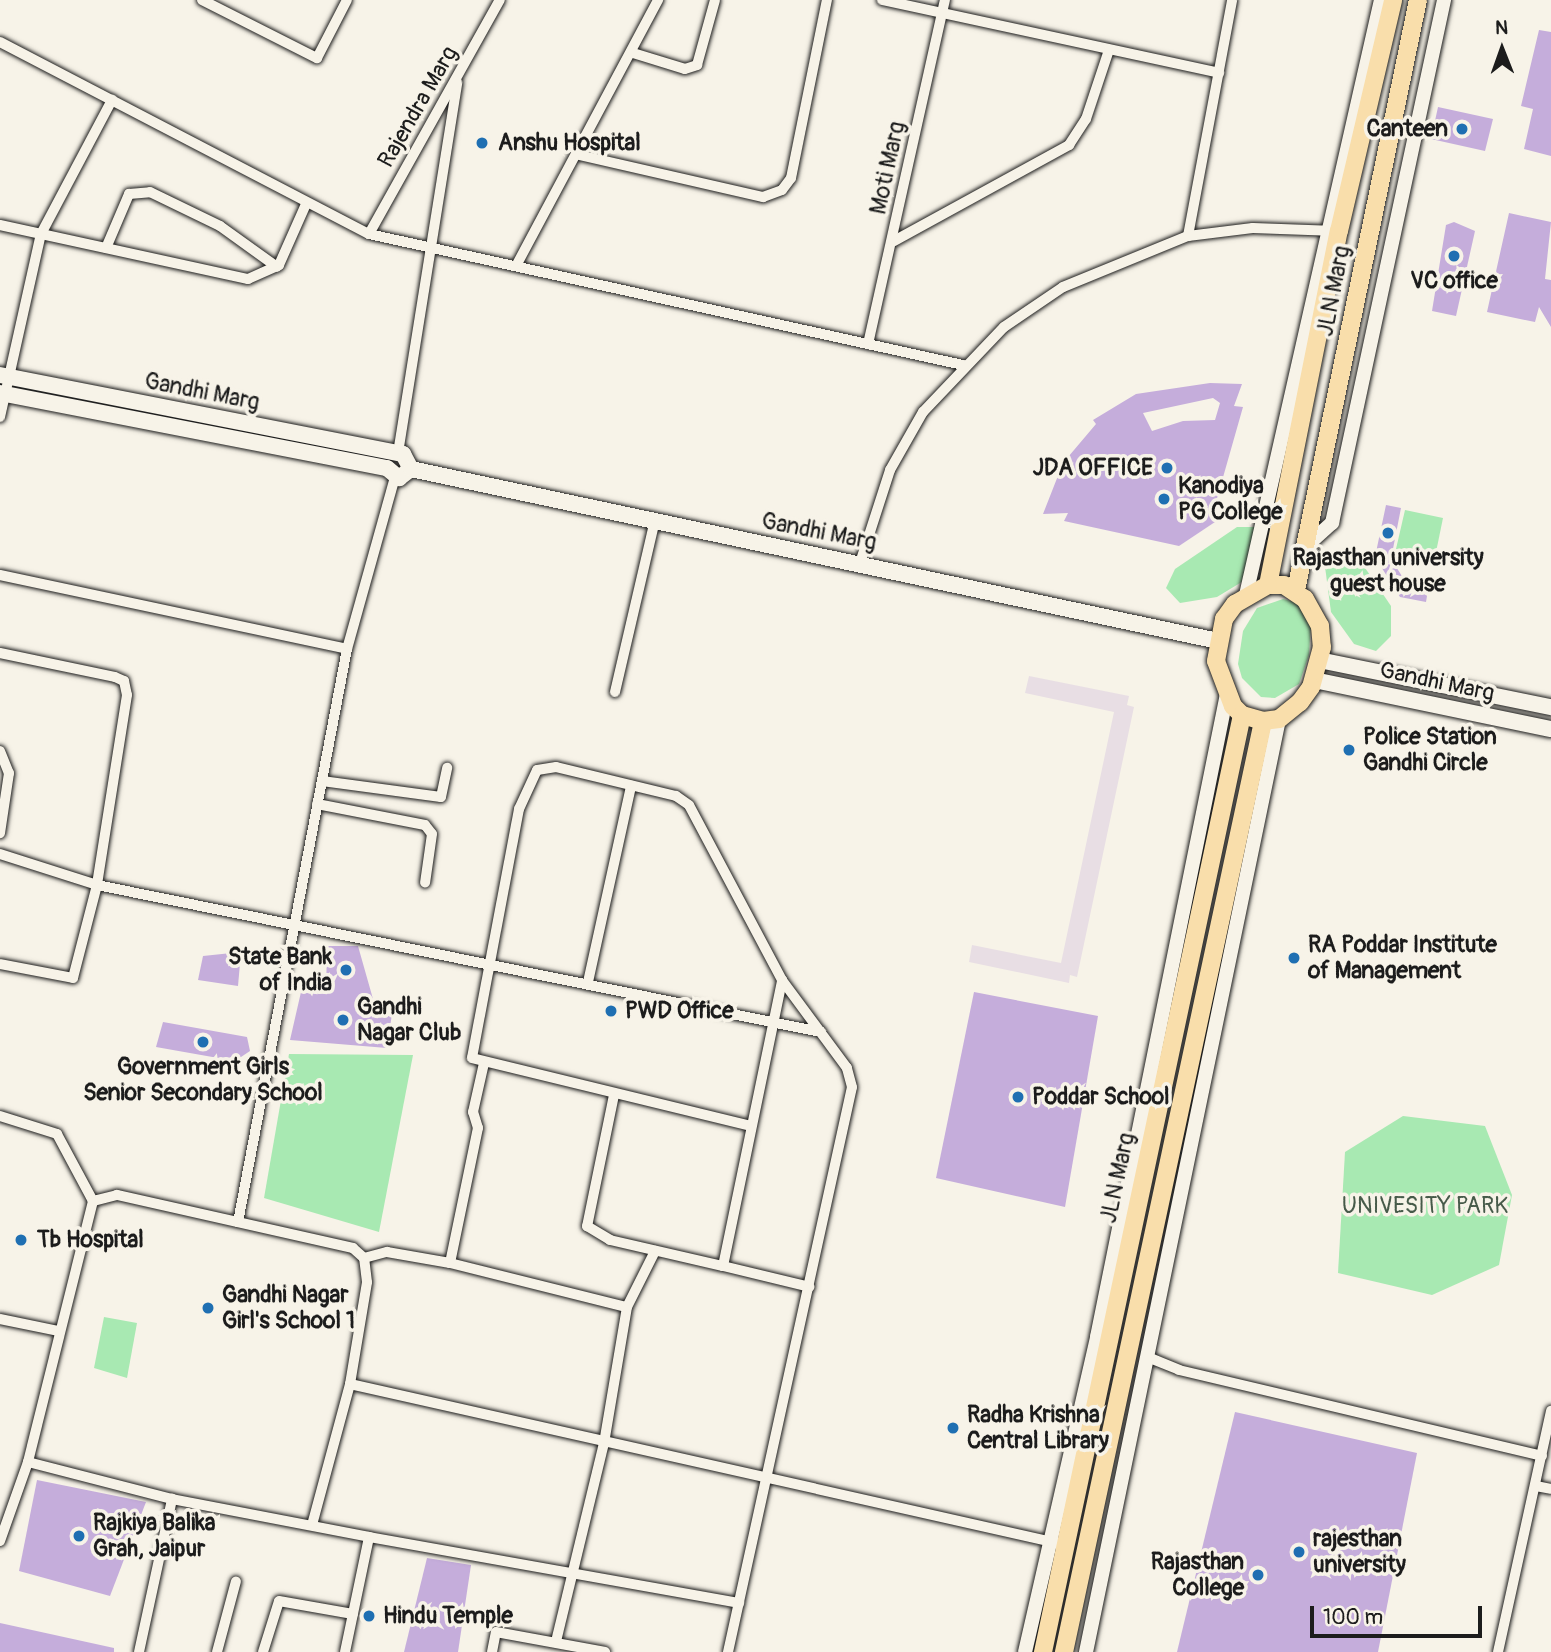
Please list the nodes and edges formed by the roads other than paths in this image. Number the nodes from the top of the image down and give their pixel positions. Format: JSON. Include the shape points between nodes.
{"nodes":[{"id":1,"x":202,"y":0,"type":"edge"},
{"id":2,"x":347,"y":0,"type":"edge"},
{"id":3,"x":500,"y":0,"type":"edge"},
{"id":4,"x":658,"y":0,"type":"edge"},
{"id":5,"x":715,"y":0,"type":"edge"},
{"id":6,"x":827,"y":0,"type":"edge"},
{"id":7,"x":883,"y":0,"type":"edge"},
{"id":8,"x":945,"y":0,"type":"edge"},
{"id":9,"x":1232,"y":0,"type":"edge"},
{"id":10,"x":1381,"y":0,"type":"edge"},
{"id":11,"x":1393,"y":0,"type":"edge"},
{"id":12,"x":1418,"y":0,"type":"edge"},
{"id":13,"x":1444,"y":0,"type":"edge"},
{"id":14,"x":942,"y":13,"type":"junction"},
{"id":15,"x":0,"y":42,"type":"edge"},
{"id":16,"x":1109,"y":50,"type":"junction"},
{"id":17,"x":633,"y":53,"type":"junction"},
{"id":18,"x":1219,"y":73,"type":"junction"},
{"id":19,"x":457,"y":83,"type":"junction"},
{"id":20,"x":113,"y":100,"type":"junction"},
{"id":21,"x":579,"y":155,"type":"junction"},
{"id":22,"x":306,"y":204,"type":"junction"},
{"id":23,"x":0,"y":225,"type":"edge"},
{"id":24,"x":1334,"y":231,"type":"junction"},
{"id":25,"x":41,"y":234,"type":"junction"},
{"id":26,"x":369,"y":234,"type":"junction"},
{"id":27,"x":1188,"y":236,"type":"junction"},
{"id":28,"x":894,"y":241,"type":"junction"},
{"id":29,"x":106,"y":248,"type":"junction"},
{"id":30,"x":428,"y":251,"type":"junction"},
{"id":31,"x":516,"y":266,"type":"junction"},
{"id":32,"x":277,"y":267,"type":"junction"},
{"id":33,"x":868,"y":344,"type":"junction"},
{"id":34,"x":963,"y":365,"type":"junction"},
{"id":35,"x":4,"y":376,"type":"edge"},
{"id":36,"x":2,"y":393,"type":"edge"},
{"id":37,"x":0,"y":417,"type":"edge"},
{"id":38,"x":394,"y":463,"type":"junction"},
{"id":39,"x":655,"y":520,"type":"junction"},
{"id":40,"x":1304,"y":548,"type":"junction"},
{"id":41,"x":860,"y":563,"type":"junction"},
{"id":42,"x":0,"y":576,"type":"edge"},
{"id":43,"x":1268,"y":585,"type":"junction"},
{"id":44,"x":1296,"y":590,"type":"junction"},
{"id":45,"x":1246,"y":594,"type":"junction"},
{"id":46,"x":1218,"y":641,"type":"junction"},
{"id":47,"x":347,"y":649,"type":"junction"},
{"id":48,"x":0,"y":653,"type":"edge"},
{"id":49,"x":1319,"y":660,"type":"junction"},
{"id":50,"x":1314,"y":680,"type":"junction"},
{"id":51,"x":615,"y":692,"type":"dead end"},
{"id":52,"x":1227,"y":694,"type":"junction"},
{"id":53,"x":1551,"y":707,"type":"edge"},
{"id":54,"x":1242,"y":715,"type":"junction"},
{"id":55,"x":1271,"y":720,"type":"junction"},
{"id":56,"x":1551,"y":729,"type":"edge"},
{"id":57,"x":0,"y":751,"type":"edge"},
{"id":58,"x":447,"y":768,"type":"dead end"},
{"id":59,"x":321,"y":781,"type":"junction"},
{"id":60,"x":631,"y":786,"type":"junction"},
{"id":61,"x":317,"y":804,"type":"junction"},
{"id":62,"x":0,"y":833,"type":"edge"},
{"id":63,"x":0,"y":854,"type":"edge"},
{"id":64,"x":425,"y":883,"type":"dead end"},
{"id":65,"x":97,"y":885,"type":"junction"},
{"id":66,"x":294,"y":925,"type":"junction"},
{"id":67,"x":489,"y":962,"type":"junction"},
{"id":68,"x":0,"y":964,"type":"edge"},
{"id":69,"x":782,"y":980,"type":"junction"},
{"id":70,"x":588,"y":982,"type":"junction"},
{"id":71,"x":773,"y":1023,"type":"junction"},
{"id":72,"x":821,"y":1032,"type":"junction"},
{"id":73,"x":484,"y":1063,"type":"junction"},
{"id":74,"x":614,"y":1095,"type":"junction"},
{"id":75,"x":0,"y":1116,"type":"edge"},
{"id":76,"x":751,"y":1126,"type":"junction"},
{"id":77,"x":93,"y":1201,"type":"junction"},
{"id":78,"x":238,"y":1222,"type":"junction"},
{"id":79,"x":655,"y":1251,"type":"junction"},
{"id":80,"x":364,"y":1258,"type":"junction"},
{"id":81,"x":450,"y":1263,"type":"junction"},
{"id":82,"x":723,"y":1266,"type":"junction"},
{"id":83,"x":810,"y":1287,"type":"junction"},
{"id":84,"x":627,"y":1307,"type":"junction"},
{"id":85,"x":0,"y":1319,"type":"edge"},
{"id":86,"x":58,"y":1331,"type":"junction"},
{"id":87,"x":1150,"y":1358,"type":"junction"},
{"id":88,"x":349,"y":1384,"type":"junction"},
{"id":89,"x":1551,"y":1411,"type":"edge"},
{"id":90,"x":604,"y":1443,"type":"junction"},
{"id":91,"x":1542,"y":1456,"type":"junction"},
{"id":92,"x":28,"y":1462,"type":"junction"},
{"id":93,"x":768,"y":1479,"type":"junction"},
{"id":94,"x":1536,"y":1486,"type":"junction"},
{"id":95,"x":1551,"y":1489,"type":"edge"},
{"id":96,"x":172,"y":1499,"type":"junction"},
{"id":97,"x":2,"y":1525,"type":"edge"},
{"id":98,"x":312,"y":1525,"type":"junction"},
{"id":99,"x":369,"y":1536,"type":"junction"},
{"id":100,"x":0,"y":1541,"type":"edge"},
{"id":101,"x":1056,"y":1543,"type":"junction"},
{"id":102,"x":569,"y":1572,"type":"junction"},
{"id":103,"x":236,"y":1581,"type":"dead end"},
{"id":104,"x":739,"y":1603,"type":"junction"},
{"id":105,"x":353,"y":1614,"type":"junction"},
{"id":106,"x":556,"y":1642,"type":"junction"},
{"id":107,"x":139,"y":1652,"type":"edge"},
{"id":108,"x":217,"y":1652,"type":"edge"},
{"id":109,"x":263,"y":1652,"type":"edge"},
{"id":110,"x":345,"y":1652,"type":"edge"},
{"id":111,"x":492,"y":1652,"type":"edge"},
{"id":112,"x":605,"y":1652,"type":"edge"},
{"id":113,"x":728,"y":1652,"type":"edge"},
{"id":114,"x":1025,"y":1652,"type":"edge"},
{"id":115,"x":1043,"y":1652,"type":"edge"},
{"id":116,"x":1063,"y":1652,"type":"edge"},
{"id":117,"x":1086,"y":1652,"type":"edge"},
{"id":118,"x":1498,"y":1652,"type":"edge"}],
"edges":[{"from":1,"to":2,"type":"street","via":[[317,58]]},
{"from":3,"to":19,"type":"street","name":"Rajendra Marg"},
{"from":4,"to":17,"type":"street"},
{"from":5,"to":17,"type":"street","via":[[697,65],[685,69]]},
{"from":6,"to":21,"type":"street","via":[[791,178],[782,190],[763,197]]},
{"from":7,"to":14,"type":"street"},
{"from":8,"to":14,"type":"street","name":"Moti Marg"},
{"from":9,"to":18,"type":"street"},
{"from":10,"to":24,"type":"street"},
{"from":11,"to":24,"type":"main road","name":"JLN Marg"},
{"from":12,"to":40,"type":"main road","name":"JLN Marg"},
{"from":13,"to":40,"type":"street","via":[[1332,523]]},
{"from":14,"to":16,"type":"street"},
{"from":14,"to":28,"type":"street","name":"Moti Marg"},
{"from":15,"to":20,"type":"street"},
{"from":16,"to":18,"type":"street"},
{"from":16,"to":28,"type":"street","via":[[1086,120],[1069,145]]},
{"from":17,"to":21,"type":"street"},
{"from":18,"to":27,"type":"street"},
{"from":19,"to":26,"type":"street","name":"Rajendra Marg"},
{"from":19,"to":30,"type":"street"},
{"from":20,"to":22,"type":"street"},
{"from":20,"to":25,"type":"street"},
{"from":21,"to":31,"type":"street"},
{"from":22,"to":26,"type":"street"},
{"from":22,"to":32,"type":"street"},
{"from":23,"to":25,"type":"street"},
{"from":24,"to":27,"type":"street","via":[[1253,229]]},
{"from":24,"to":43,"type":"main road","name":"JLN Marg"},
{"from":24,"to":45,"type":"street"},
{"from":25,"to":29,"type":"street"},
{"from":25,"to":35,"type":"street"},
{"from":26,"to":30,"type":"street"},
{"from":27,"to":34,"type":"street","via":[[1063,287],[1004,327]]},
{"from":28,"to":33,"type":"street","name":"Moti Marg"},
{"from":29,"to":32,"type":"street","via":[[248,279]]},
{"from":29,"to":32,"type":"street","via":[[129,194],[150,192],[220,226]]},
{"from":30,"to":31,"type":"street"},
{"from":30,"to":38,"type":"street"},
{"from":31,"to":33,"type":"street"},
{"from":33,"to":34,"type":"street"},
{"from":34,"to":41,"type":"street","via":[[923,412],[890,470]]},
{"from":35,"to":36,"type":"street"},
{"from":35,"to":38,"type":"main road","name":"Gandhi Marg"},
{"from":36,"to":37,"type":"street"},
{"from":36,"to":38,"type":"main road"},
{"from":38,"to":39,"type":"main road","name":"Gandhi Marg"},
{"from":38,"to":47,"type":"street"},
{"from":39,"to":41,"type":"main road","name":"Gandhi Marg"},
{"from":39,"to":51,"type":"street"},
{"from":40,"to":44,"type":"main road","name":"JLN Marg"},
{"from":41,"to":46,"type":"main road","name":"Gandhi Marg"},
{"from":42,"to":47,"type":"street"},
{"from":43,"to":44,"type":"main road"},
{"from":43,"to":45,"type":"main road"},
{"from":44,"to":49,"type":"main road","via":[[1320,626]]},
{"from":45,"to":46,"type":"main road","via":[[1224,619]]},
{"from":46,"to":52,"type":"main road","via":[[1216,661]]},
{"from":47,"to":59,"type":"street"},
{"from":48,"to":65,"type":"street","via":[[124,681]]},
{"from":49,"to":50,"type":"main road"},
{"from":49,"to":53,"type":"main road","name":"Gandhi Marg"},
{"from":50,"to":55,"type":"main road","via":[[1300,702]]},
{"from":50,"to":56,"type":"main road","name":"Gandhi Marg"},
{"from":52,"to":54,"type":"main road"},
{"from":52,"to":101,"type":"street"},
{"from":54,"to":55,"type":"main road"},
{"from":54,"to":101,"type":"main road","name":"JLN Marg"},
{"from":55,"to":87,"type":"street"},
{"from":55,"to":116,"type":"main road"},
{"from":57,"to":62,"type":"street","via":[[9,772]]},
{"from":58,"to":59,"type":"street","via":[[440,797]]},
{"from":59,"to":61,"type":"street"},
{"from":60,"to":67,"type":"street","via":[[556,767],[537,770],[528,780]]},
{"from":60,"to":69,"type":"street","via":[[676,796],[689,805]]},
{"from":60,"to":70,"type":"street"},
{"from":61,"to":64,"type":"street","via":[[425,825],[432,834]]},
{"from":61,"to":66,"type":"street"},
{"from":63,"to":65,"type":"street"},
{"from":65,"to":66,"type":"street"},
{"from":65,"to":68,"type":"street","via":[[73,978]]},
{"from":66,"to":67,"type":"street"},
{"from":66,"to":78,"type":"street"},
{"from":67,"to":70,"type":"street"},
{"from":67,"to":73,"type":"street","via":[[472,1058]]},
{"from":69,"to":71,"type":"street"},
{"from":69,"to":72,"type":"street"},
{"from":70,"to":71,"type":"street"},
{"from":71,"to":72,"type":"street"},
{"from":71,"to":76,"type":"street"},
{"from":72,"to":83,"type":"street","via":[[847,1068],[852,1087]]},
{"from":73,"to":74,"type":"street"},
{"from":73,"to":81,"type":"street","via":[[473,1112],[478,1128]]},
{"from":74,"to":76,"type":"street"},
{"from":74,"to":79,"type":"street","via":[[587,1226],[610,1240]]},
{"from":75,"to":77,"type":"street","via":[[57,1134]]},
{"from":76,"to":82,"type":"street"},
{"from":77,"to":78,"type":"street","via":[[117,1195]]},
{"from":77,"to":86,"type":"street"},
{"from":78,"to":80,"type":"street","via":[[353,1248]]},
{"from":79,"to":82,"type":"street"},
{"from":79,"to":84,"type":"street"},
{"from":80,"to":81,"type":"street","via":[[387,1252]]},
{"from":80,"to":88,"type":"street","via":[[367,1282]]},
{"from":81,"to":84,"type":"street"},
{"from":82,"to":83,"type":"street"},
{"from":83,"to":93,"type":"street"},
{"from":84,"to":90,"type":"street"},
{"from":85,"to":86,"type":"street"},
{"from":86,"to":92,"type":"street"},
{"from":87,"to":91,"type":"street","via":[[1180,1370]]},
{"from":87,"to":117,"type":"street"},
{"from":88,"to":90,"type":"street"},
{"from":88,"to":98,"type":"street"},
{"from":89,"to":91,"type":"street"},
{"from":90,"to":93,"type":"street"},
{"from":90,"to":102,"type":"street"},
{"from":91,"to":94,"type":"street"},
{"from":92,"to":96,"type":"street"},
{"from":92,"to":97,"type":"street"},
{"from":93,"to":101,"type":"street"},
{"from":93,"to":104,"type":"street"},
{"from":94,"to":95,"type":"street"},
{"from":94,"to":118,"type":"street"},
{"from":96,"to":98,"type":"street"},
{"from":96,"to":107,"type":"street"},
{"from":97,"to":100,"type":"street"},
{"from":98,"to":99,"type":"street"},
{"from":99,"to":102,"type":"street"},
{"from":99,"to":105,"type":"street"},
{"from":101,"to":114,"type":"street"},
{"from":101,"to":115,"type":"main road","name":"JLN Marg"},
{"from":102,"to":104,"type":"street"},
{"from":102,"to":106,"type":"street"},
{"from":103,"to":108,"type":"street"},
{"from":104,"to":113,"type":"street"},
{"from":105,"to":109,"type":"street","via":[[279,1601]]},
{"from":105,"to":110,"type":"street"},
{"from":106,"to":111,"type":"street","via":[[496,1632]]},
{"from":106,"to":112,"type":"street"}]}
